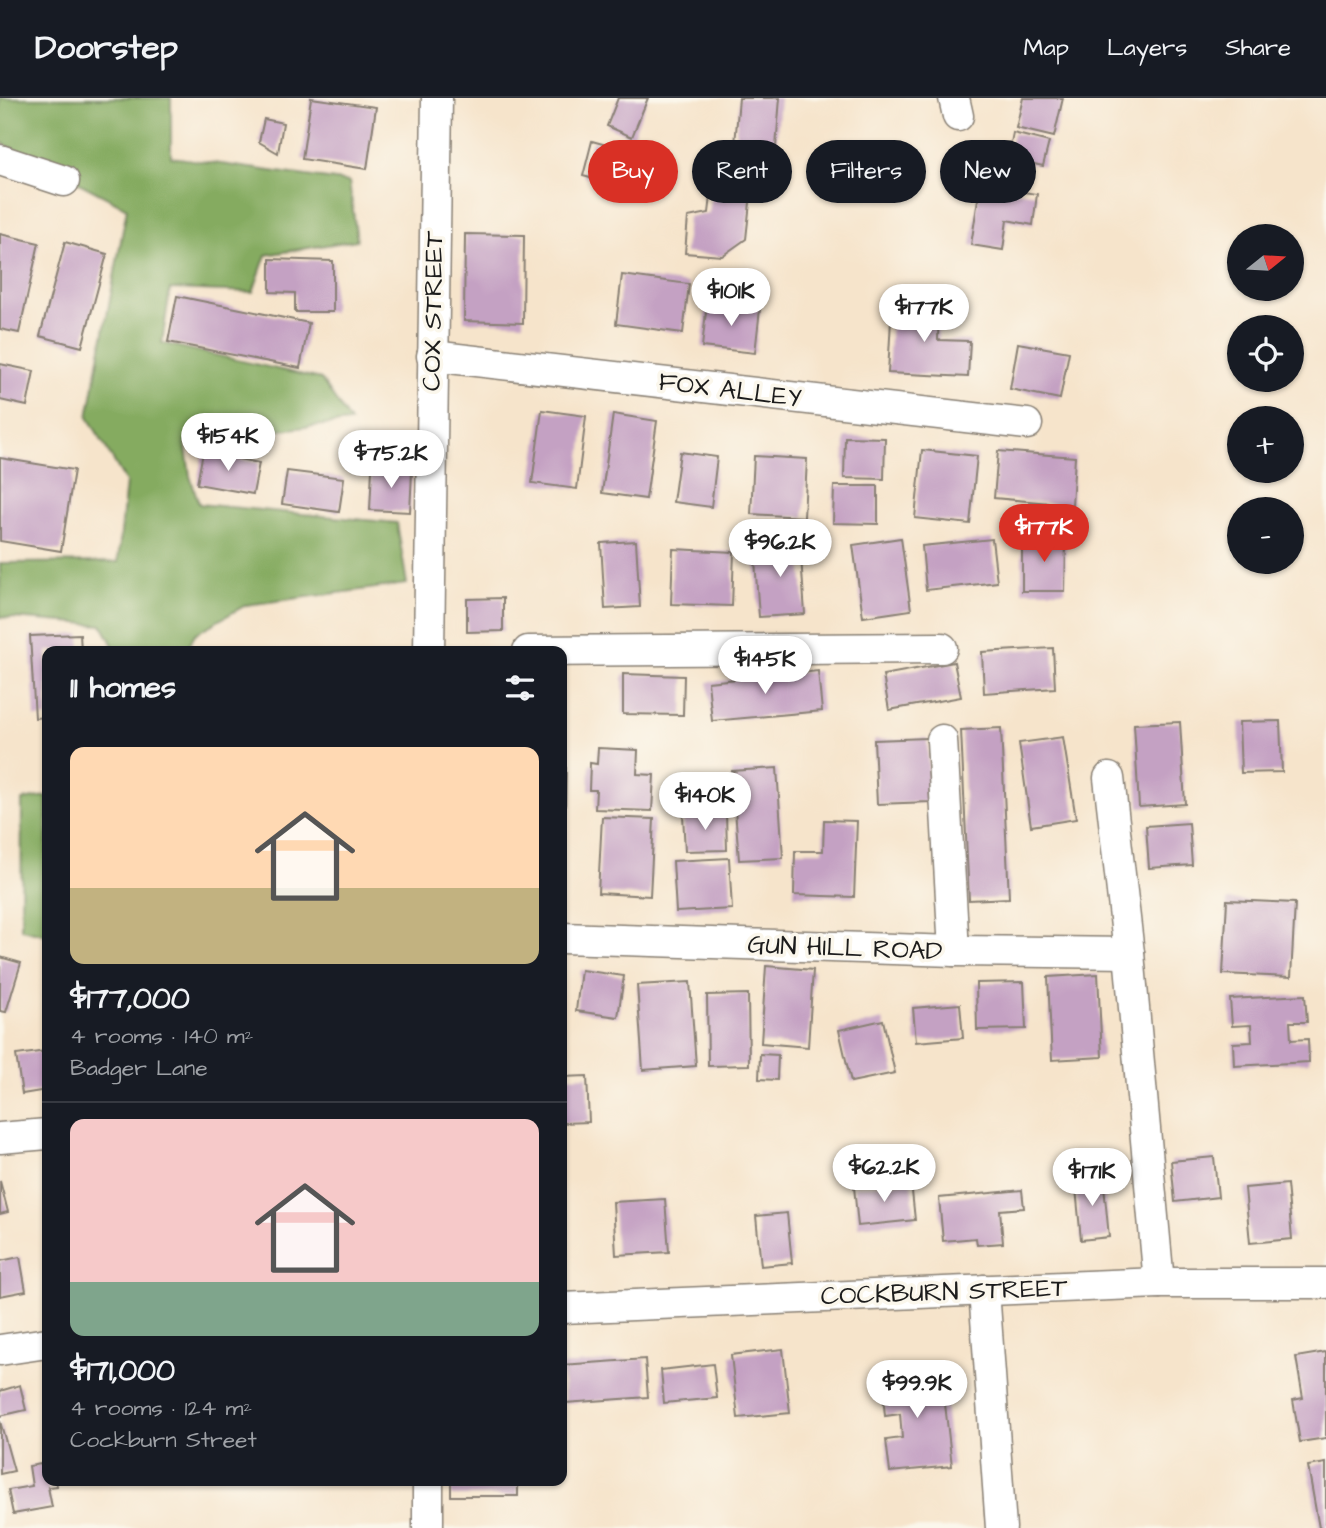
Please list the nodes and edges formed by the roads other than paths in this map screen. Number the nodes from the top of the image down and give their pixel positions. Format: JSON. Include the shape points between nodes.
{"nodes":[{"id":1,"x":437,"y":98,"type":"edge"},
{"id":2,"x":0,"y":160,"type":"edge"},
{"id":3,"x":64,"y":181,"type":"dead end"},
{"id":4,"x":432,"y":356,"type":"junction"},
{"id":5,"x":1027,"y":424,"type":"dead end"},
{"id":6,"x":429,"y":646,"type":"edge"},
{"id":7,"x":942,"y":648,"type":"dead end"},
{"id":8,"x":567,"y":651,"type":"edge"},
{"id":9,"x":942,"y":740,"type":"dead end"},
{"id":10,"x":1109,"y":778,"type":"dead end"},
{"id":11,"x":567,"y":938,"type":"edge"},
{"id":12,"x":954,"y":951,"type":"junction"},
{"id":13,"x":1129,"y":953,"type":"junction"},
{"id":14,"x":42,"y":1134,"type":"edge"},
{"id":15,"x":0,"y":1138,"type":"edge"},
{"id":16,"x":1159,"y":1283,"type":"junction"},
{"id":17,"x":1326,"y":1283,"type":"edge"},
{"id":18,"x":984,"y":1290,"type":"junction"},
{"id":19,"x":567,"y":1308,"type":"edge"},
{"id":20,"x":42,"y":1344,"type":"edge"},
{"id":21,"x":0,"y":1350,"type":"edge"},
{"id":22,"x":428,"y":1486,"type":"edge"},
{"id":23,"x":428,"y":1528,"type":"edge"},
{"id":24,"x":1001,"y":1528,"type":"edge"}],
"edges":[{"from":1,"to":4,"type":"street","name":"COX STREET"},
{"from":2,"to":3,"type":"street"},
{"from":4,"to":5,"type":"street","name":"FOX ALLEY"},
{"from":4,"to":6,"type":"street","name":"COX STREET"},
{"from":7,"to":8,"type":"street"},
{"from":9,"to":12,"type":"street"},
{"from":10,"to":13,"type":"street"},
{"from":11,"to":12,"type":"street","name":"GUN HILL ROAD"},
{"from":12,"to":13,"type":"street","name":"GUN HILL ROAD"},
{"from":13,"to":16,"type":"street"},
{"from":14,"to":15,"type":"street"},
{"from":16,"to":17,"type":"street","name":"COCKBURN STREET"},
{"from":16,"to":18,"type":"street","name":"COCKBURN STREET"},
{"from":18,"to":19,"type":"street","name":"COCKBURN STREET"},
{"from":18,"to":24,"type":"street"},
{"from":20,"to":21,"type":"street"},
{"from":22,"to":23,"type":"street"}]}
